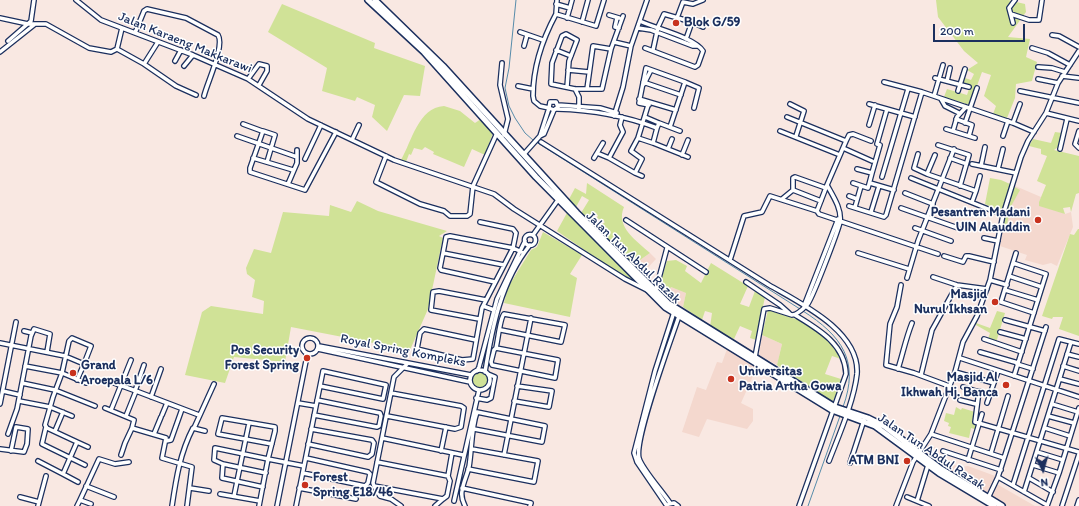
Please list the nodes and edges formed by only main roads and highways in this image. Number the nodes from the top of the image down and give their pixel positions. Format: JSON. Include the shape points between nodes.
{"nodes":[{"id":1,"x":368,"y":0,"type":"edge"},
{"id":2,"x":377,"y":3,"type":"edge"},
{"id":3,"x":650,"y":288,"type":"junction"},
{"id":4,"x":655,"y":294,"type":"junction"},
{"id":5,"x":834,"y":408,"type":"junction"},
{"id":6,"x":917,"y":455,"type":"junction"},
{"id":7,"x":988,"y":500,"type":"junction"},
{"id":8,"x":994,"y":506,"type":"edge"},
{"id":9,"x":1002,"y":506,"type":"edge"}],
"edges":[{"from":1,"to":2,"type":"main road","name":"Jalan Tun Abdul Razak"},
{"from":2,"to":3,"type":"main road","name":"Jalan Tun Abdul Razak","via":[[431,53],[577,213]]},
{"from":2,"to":3,"type":"main road","name":"Jalan Tun Abdul Razak","via":[[558,200]]},
{"from":3,"to":4,"type":"main road","name":"Jalan Tun Abdul Razak"},
{"from":4,"to":5,"type":"main road","name":"Jalan Tun Abdul Razak"},
{"from":4,"to":5,"type":"main road","name":"Jalan Tun Abdul Razak","via":[[679,316]]},
{"from":5,"to":6,"type":"main road","name":"Jalan Tun Abdul Razak","via":[[884,426]]},
{"from":6,"to":7,"type":"main road","name":"Jalan Tun Abdul Razak"},
{"from":6,"to":7,"type":"main road","name":"Jalan Tun Abdul Razak","via":[[928,465]]},
{"from":7,"to":8,"type":"main road","name":"Jalan Tun Abdul Razak"},
{"from":7,"to":9,"type":"main road","name":"Jalan Tun Abdul Razak"}]}
